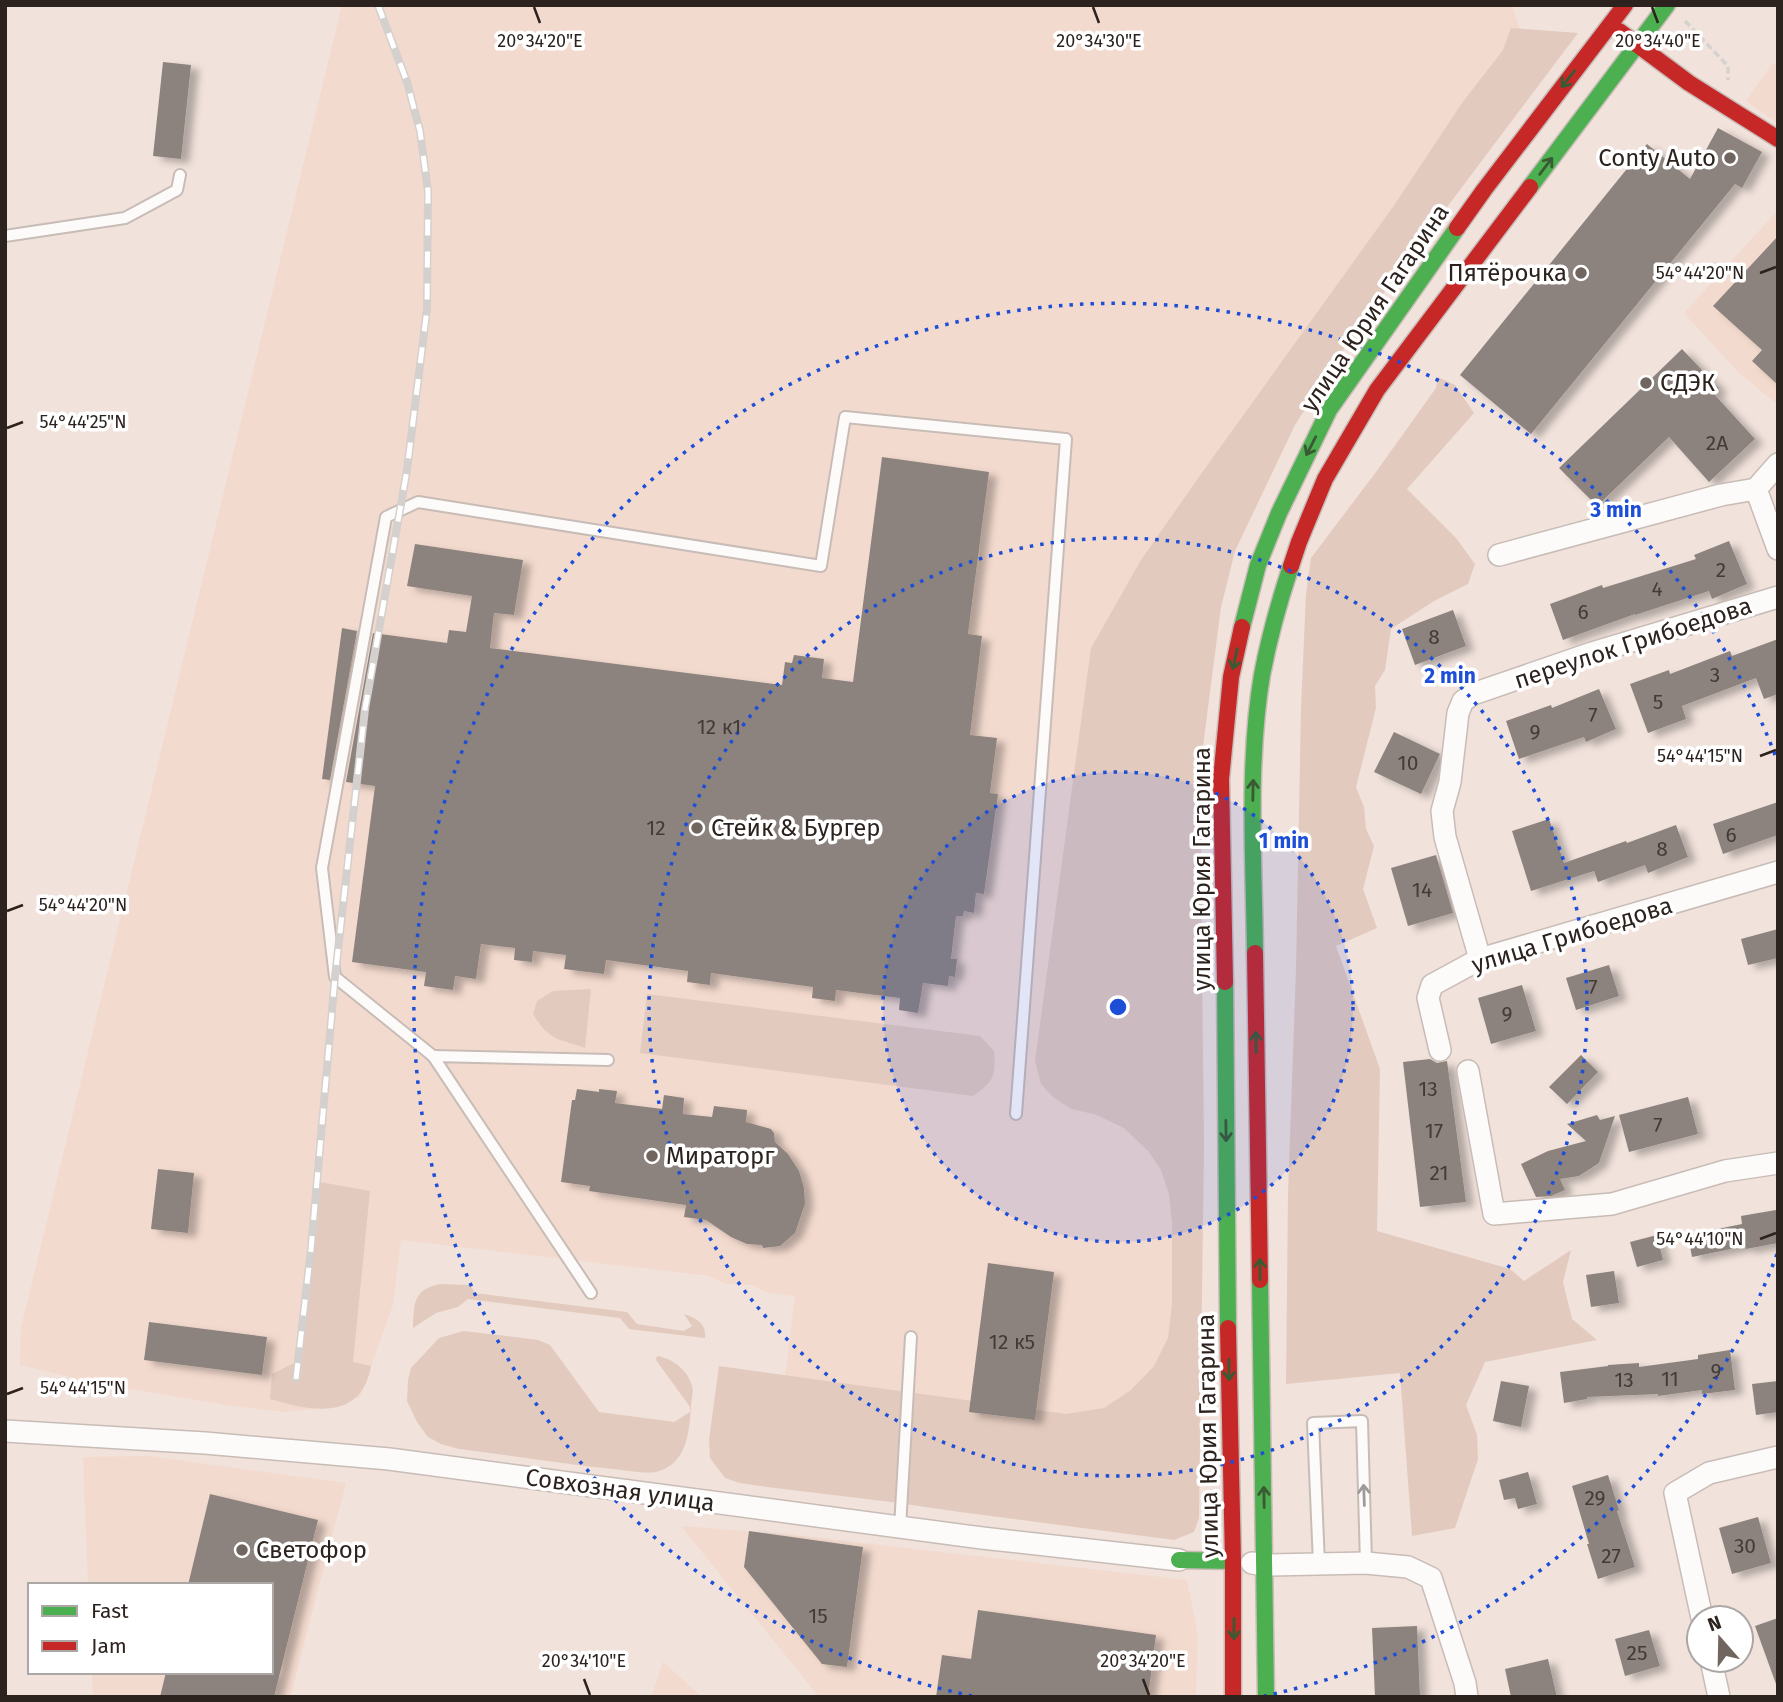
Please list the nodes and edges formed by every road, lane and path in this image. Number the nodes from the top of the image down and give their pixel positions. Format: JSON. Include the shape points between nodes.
{"nodes":[{"id":1,"x":1625,"y":5,"type":"edge"},
{"id":2,"x":1667,"y":5,"type":"edge"},
{"id":3,"x":1683,"y":19,"type":"dead end"},
{"id":4,"x":1609,"y":25,"type":"junction"},
{"id":5,"x":1638,"y":44,"type":"junction"},
{"id":6,"x":1728,"y":87,"type":"dead end"},
{"id":7,"x":1778,"y":139,"type":"edge"},
{"id":8,"x":180,"y":175,"type":"dead end"},
{"id":9,"x":5,"y":236,"type":"edge"},
{"id":10,"x":1778,"y":464,"type":"edge"},
{"id":11,"x":1756,"y":488,"type":"junction"},
{"id":12,"x":1778,"y":549,"type":"edge"},
{"id":13,"x":1499,"y":555,"type":"dead end"},
{"id":14,"x":1778,"y":597,"type":"edge"},
{"id":15,"x":1778,"y":872,"type":"edge"},
{"id":16,"x":1480,"y":959,"type":"junction"},
{"id":17,"x":1440,"y":1050,"type":"dead end"},
{"id":18,"x":433,"y":1056,"type":"junction"},
{"id":19,"x":608,"y":1060,"type":"dead end"},
{"id":20,"x":1468,"y":1070,"type":"dead end"},
{"id":21,"x":1016,"y":1114,"type":"dead end"},
{"id":22,"x":1778,"y":1163,"type":"edge"},
{"id":23,"x":591,"y":1293,"type":"dead end"},
{"id":24,"x":911,"y":1337,"type":"dead end"},
{"id":25,"x":5,"y":1431,"type":"edge"},
{"id":26,"x":1778,"y":1457,"type":"edge"},
{"id":27,"x":1203,"y":1492,"type":"dead end"},
{"id":28,"x":1203,"y":1506,"type":"dead end"},
{"id":29,"x":900,"y":1528,"type":"junction"},
{"id":30,"x":1179,"y":1560,"type":"joint"},
{"id":31,"x":1233,"y":1561,"type":"junction"},
{"id":32,"x":1366,"y":1563,"type":"junction"},
{"id":33,"x":1319,"y":1564,"type":"junction"},
{"id":34,"x":1265,"y":1565,"type":"junction"},
{"id":35,"x":1699,"y":1604,"type":"edge"},
{"id":36,"x":1714,"y":1674,"type":"edge"},
{"id":37,"x":1233,"y":1697,"type":"edge"},
{"id":38,"x":1266,"y":1697,"type":"edge"},
{"id":39,"x":1467,"y":1697,"type":"edge"},
{"id":40,"x":1719,"y":1697,"type":"edge"}],
"edges":[{"from":1,"to":4,"type":"main road","name":"улица Юрия Гагарина"},
{"from":2,"to":5,"type":"main road","name":"улица Юрия Гагарина"},
{"from":3,"to":6,"type":"path","via":[[1728,66]]},
{"from":4,"to":5,"type":"main road"},
{"from":4,"to":31,"type":"main road","name":"улица Юрия Гагарина","one_way":true,"via":[[1484,190],[1329,410],[1279,513],[1246,607],[1231,677],[1221,779]]},
{"from":5,"to":7,"type":"main road","via":[[1689,83]]},
{"from":34,"to":5,"type":"main road","name":"улица Юрия Гагарина","one_way":true,"via":[[1253,790],[1262,676],[1278,605],[1325,479],[1377,390]]},
{"from":8,"to":9,"type":"lane","via":[[177,190],[125,218]]},
{"from":10,"to":11,"type":"street"},
{"from":11,"to":12,"type":"street"},
{"from":11,"to":13,"type":"street"},
{"from":14,"to":16,"type":"street","name":"переулок Грибоедова","via":[[1592,653],[1462,701],[1442,811]]},
{"from":15,"to":16,"type":"street","name":"улица Грибоедова"},
{"from":16,"to":17,"type":"street","name":"улица Грибоедова","via":[[1432,985],[1428,998]]},
{"from":18,"to":19,"type":"lane"},
{"from":18,"to":21,"type":"lane","via":[[335,977],[322,868],[386,517],[418,502],[821,566],[845,416],[1066,439]]},
{"from":18,"to":23,"type":"lane"},
{"from":20,"to":22,"type":"street","via":[[1494,1214],[1612,1204],[1725,1171]]},
{"from":24,"to":29,"type":"lane"},
{"from":25,"to":29,"type":"street","name":"Совхозная улица","via":[[389,1459]]},
{"from":26,"to":35,"type":"street","via":[[1709,1473],[1675,1493]]},
{"from":27,"to":28,"type":"path"},
{"from":29,"to":30,"type":"street","name":"Совхозная улица"},
{"from":30,"to":31,"type":"main road","name":"Совхозная улица"},
{"from":31,"to":34,"type":"street"},
{"from":31,"to":37,"type":"main road","name":"улица Юрия Гагарина","one_way":true},
{"from":32,"to":33,"type":"street"},
{"from":32,"to":33,"type":"lane","one_way":true,"via":[[1362,1421],[1313,1423]]},
{"from":32,"to":39,"type":"street","via":[[1408,1567],[1431,1578]]},
{"from":33,"to":34,"type":"street"},
{"from":34,"to":38,"type":"main road","name":"улица Юрия Гагарина"},
{"from":36,"to":40,"type":"street"}]}
